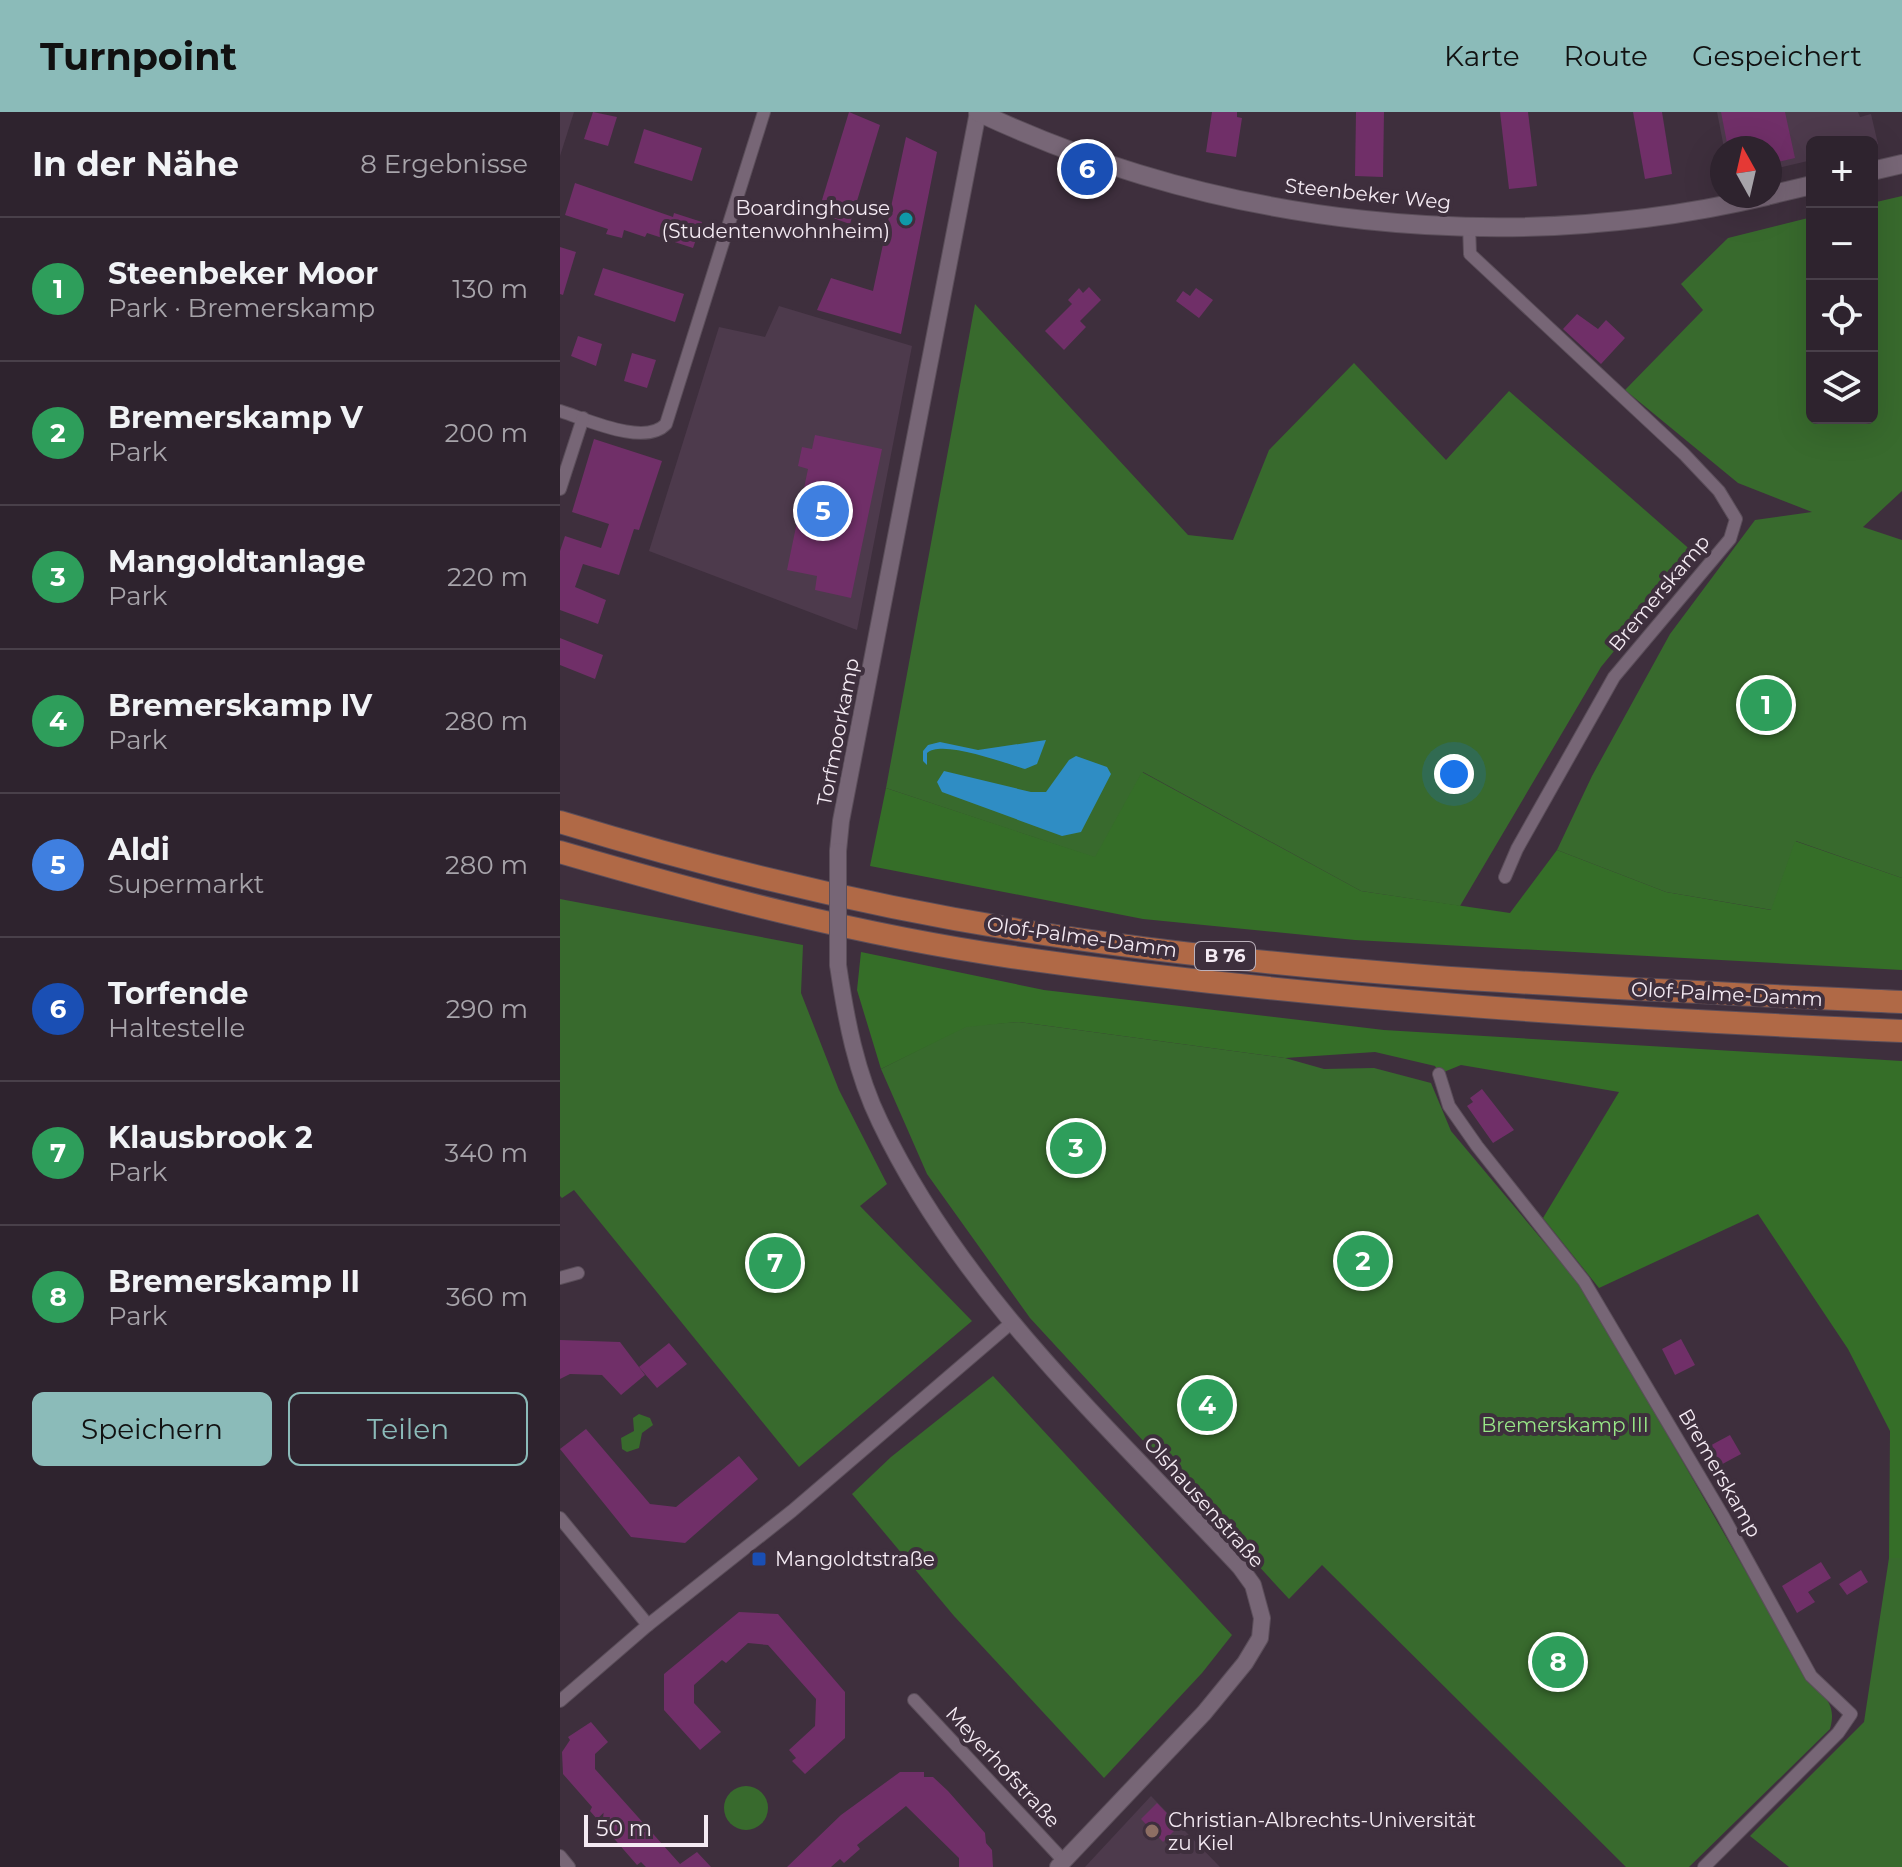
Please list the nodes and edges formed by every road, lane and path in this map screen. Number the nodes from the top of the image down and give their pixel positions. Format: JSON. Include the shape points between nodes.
{"nodes":[{"id":1,"x":764,"y":112,"type":"edge"},
{"id":2,"x":978,"y":112,"type":"edge"},
{"id":3,"x":1902,"y":164,"type":"edge"},
{"id":4,"x":1878,"y":170,"type":"edge"},
{"id":5,"x":1806,"y":186,"type":"edge"},
{"id":6,"x":1782,"y":192,"type":"edge"},
{"id":7,"x":1710,"y":206,"type":"edge"},
{"id":8,"x":1469,"y":225,"type":"junction"},
{"id":9,"x":560,"y":411,"type":"edge"},
{"id":10,"x":583,"y":418,"type":"junction"},
{"id":11,"x":560,"y":489,"type":"edge"},
{"id":12,"x":560,"y":822,"type":"edge"},
{"id":13,"x":560,"y":852,"type":"edge"},
{"id":14,"x":1505,"y":877,"type":"dead end"},
{"id":15,"x":1902,"y":1002,"type":"edge"},
{"id":16,"x":1902,"y":1031,"type":"edge"},
{"id":17,"x":1439,"y":1074,"type":"dead end"},
{"id":18,"x":578,"y":1273,"type":"dead end"},
{"id":19,"x":560,"y":1278,"type":"edge"},
{"id":20,"x":1010,"y":1324,"type":"junction"},
{"id":21,"x":560,"y":1518,"type":"edge"},
{"id":22,"x":648,"y":1625,"type":"junction"},
{"id":23,"x":914,"y":1700,"type":"dead end"},
{"id":24,"x":560,"y":1701,"type":"edge"},
{"id":25,"x":560,"y":1856,"type":"edge"},
{"id":26,"x":1061,"y":1864,"type":"edge"},
{"id":27,"x":569,"y":1867,"type":"edge"},
{"id":28,"x":1704,"y":1867,"type":"edge"}],
"edges":[{"from":1,"to":10,"type":"street","via":[[666,424],[640,435]]},
{"from":2,"to":8,"type":"main road","name":"Steenbeker Weg","via":[[1129,171],[1234,200],[1359,218]]},
{"from":2,"to":20,"type":"street","name":"Torfmoorkamp","bridge":true,"via":[[844,806],[838,851],[838,965],[846,1023],[879,1121],[918,1194]]},
{"from":3,"to":4,"type":"main road"},
{"from":5,"to":6,"type":"main road","name":"Steenbeker Weg"},
{"from":7,"to":8,"type":"main road","name":"Steenbeker Weg","via":[[1564,224]]},
{"from":8,"to":14,"type":"street","name":"Bremerskamp","via":[[1470,254],[1684,454],[1719,491],[1736,519],[1730,539],[1614,677]]},
{"from":9,"to":10,"type":"street"},
{"from":10,"to":11,"type":"street"},
{"from":12,"to":15,"type":"highway","name":"Olof-Palme-Damm","number":"B 76","via":[[782,884],[1019,930],[1137,946],[1583,987]]},
{"from":13,"to":16,"type":"highway","name":"Olof-Palme-Damm","number":"B 76","via":[[773,910],[1009,956],[1279,990],[1563,1015]]},
{"from":17,"to":28,"type":"street","name":"Bremerskamp","via":[[1449,1106],[1477,1146],[1584,1281],[1811,1676],[1851,1714]]},
{"from":18,"to":19,"type":"street"},
{"from":20,"to":22,"type":"street","via":[[784,1518]]},
{"from":20,"to":26,"type":"street","name":"Olshausenstraße","via":[[1240,1567],[1253,1585],[1262,1618],[1260,1638],[1204,1713]]},
{"from":21,"to":22,"type":"street"},
{"from":22,"to":24,"type":"street"},
{"from":23,"to":26,"type":"street","name":"Meyerhofstraße"},
{"from":25,"to":27,"type":"street"}]}
